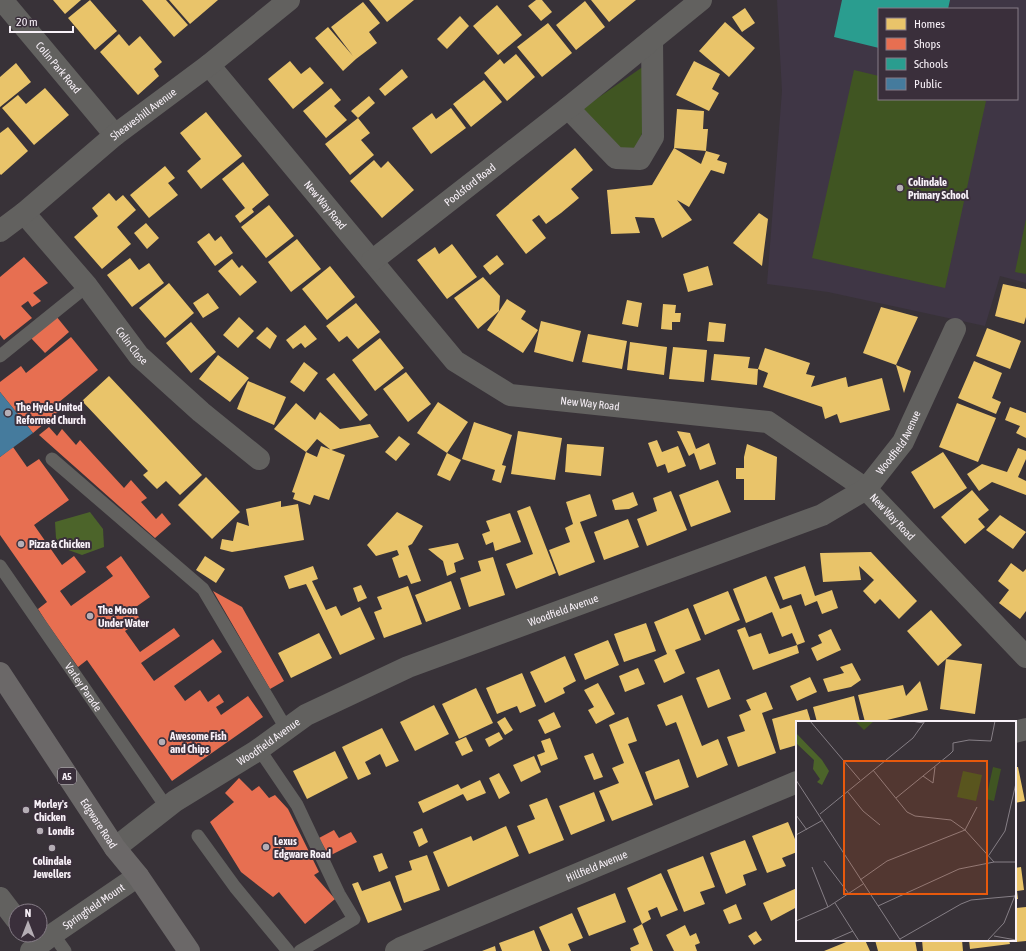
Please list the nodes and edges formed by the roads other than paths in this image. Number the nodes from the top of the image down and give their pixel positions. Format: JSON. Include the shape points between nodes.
{"nodes":[{"id":1,"x":2,"y":0,"type":"edge"},
{"id":2,"x":290,"y":0,"type":"edge"},
{"id":3,"x":701,"y":0,"type":"edge"},
{"id":4,"x":652,"y":40,"type":"junction"},
{"id":5,"x":209,"y":65,"type":"junction"},
{"id":6,"x":568,"y":108,"type":"junction"},
{"id":7,"x":115,"y":135,"type":"junction"},
{"id":8,"x":24,"y":213,"type":"junction"},
{"id":9,"x":0,"y":232,"type":"edge"},
{"id":10,"x":372,"y":261,"type":"junction"},
{"id":11,"x":87,"y":286,"type":"junction"},
{"id":12,"x":955,"y":329,"type":"dead end"},
{"id":13,"x":0,"y":356,"type":"edge"},
{"id":14,"x":52,"y":459,"type":"dead end"},
{"id":15,"x":259,"y":459,"type":"dead end"},
{"id":16,"x":866,"y":490,"type":"junction"},
{"id":17,"x":0,"y":566,"type":"edge"},
{"id":18,"x":1026,"y":657,"type":"edge"},
{"id":19,"x":0,"y":673,"type":"edge"},
{"id":20,"x":1026,"y":729,"type":"edge"},
{"id":21,"x":287,"y":730,"type":"junction"},
{"id":22,"x":1016,"y":732,"type":"edge"},
{"id":23,"x":259,"y":749,"type":"junction"},
{"id":24,"x":796,"y":782,"type":"edge"},
{"id":25,"x":167,"y":808,"type":"junction"},
{"id":26,"x":198,"y":836,"type":"dead end"},
{"id":27,"x":115,"y":848,"type":"junction"},
{"id":28,"x":138,"y":876,"type":"junction"},
{"id":29,"x":0,"y":898,"type":"edge"},
{"id":30,"x":8,"y":908,"type":"edge"},
{"id":31,"x":43,"y":944,"type":"edge"},
{"id":32,"x":189,"y":951,"type":"edge"},
{"id":33,"x":288,"y":951,"type":"edge"},
{"id":34,"x":300,"y":951,"type":"edge"},
{"id":35,"x":396,"y":951,"type":"edge"}],
"edges":[{"from":1,"to":7,"type":"street","name":"Colin Park Road"},
{"from":2,"to":5,"type":"street","name":"Sheaveshill Avenue"},
{"from":3,"to":4,"type":"street","name":"Poolsford Road"},
{"from":4,"to":6,"type":"street","name":"Poolsford Road"},
{"from":4,"to":6,"type":"street","via":[[653,137],[640,159],[616,158]]},
{"from":5,"to":7,"type":"street","name":"Sheaveshill Avenue"},
{"from":5,"to":10,"type":"street","name":"New Way Road"},
{"from":6,"to":10,"type":"street","name":"Poolsford Road"},
{"from":7,"to":8,"type":"street","name":"Sheaveshill Avenue"},
{"from":8,"to":9,"type":"street","name":"Sheaveshill Avenue"},
{"from":8,"to":11,"type":"street","name":"Colin Close"},
{"from":10,"to":16,"type":"street","name":"New Way Road","via":[[455,361],[510,395],[768,422]]},
{"from":11,"to":13,"type":"lane"},
{"from":11,"to":15,"type":"street","name":"Colin Close","via":[[139,356],[201,412]]},
{"from":12,"to":16,"type":"street","name":"Woodfield Avenue","via":[[903,442]]},
{"from":14,"to":21,"type":"lane","via":[[202,589]]},
{"from":16,"to":18,"type":"street","name":"New Way Road"},
{"from":16,"to":21,"type":"street","name":"Woodfield Avenue","via":[[822,515],[408,667],[306,715]]},
{"from":17,"to":25,"type":"lane","name":"Varley Parade"},
{"from":19,"to":27,"type":"main road","name":"Edgware Road","number":"A5"},
{"from":20,"to":22,"type":"street"},
{"from":21,"to":23,"type":"street","name":"Woodfield Avenue"},
{"from":23,"to":25,"type":"street","name":"Woodfield Avenue"},
{"from":23,"to":34,"type":"lane","via":[[297,805],[354,919]]},
{"from":24,"to":35,"type":"street","name":"Hillfield Avenue"},
{"from":25,"to":27,"type":"street","name":"Woodfield Avenue"},
{"from":26,"to":33,"type":"lane","via":[[235,887]]},
{"from":27,"to":28,"type":"main road","name":"Edgware Road","number":"A5"},
{"from":28,"to":31,"type":"street","name":"Springfield Mount"},
{"from":28,"to":32,"type":"main road","name":"Edgware Road","number":"A5"},
{"from":29,"to":30,"type":"street"}]}
